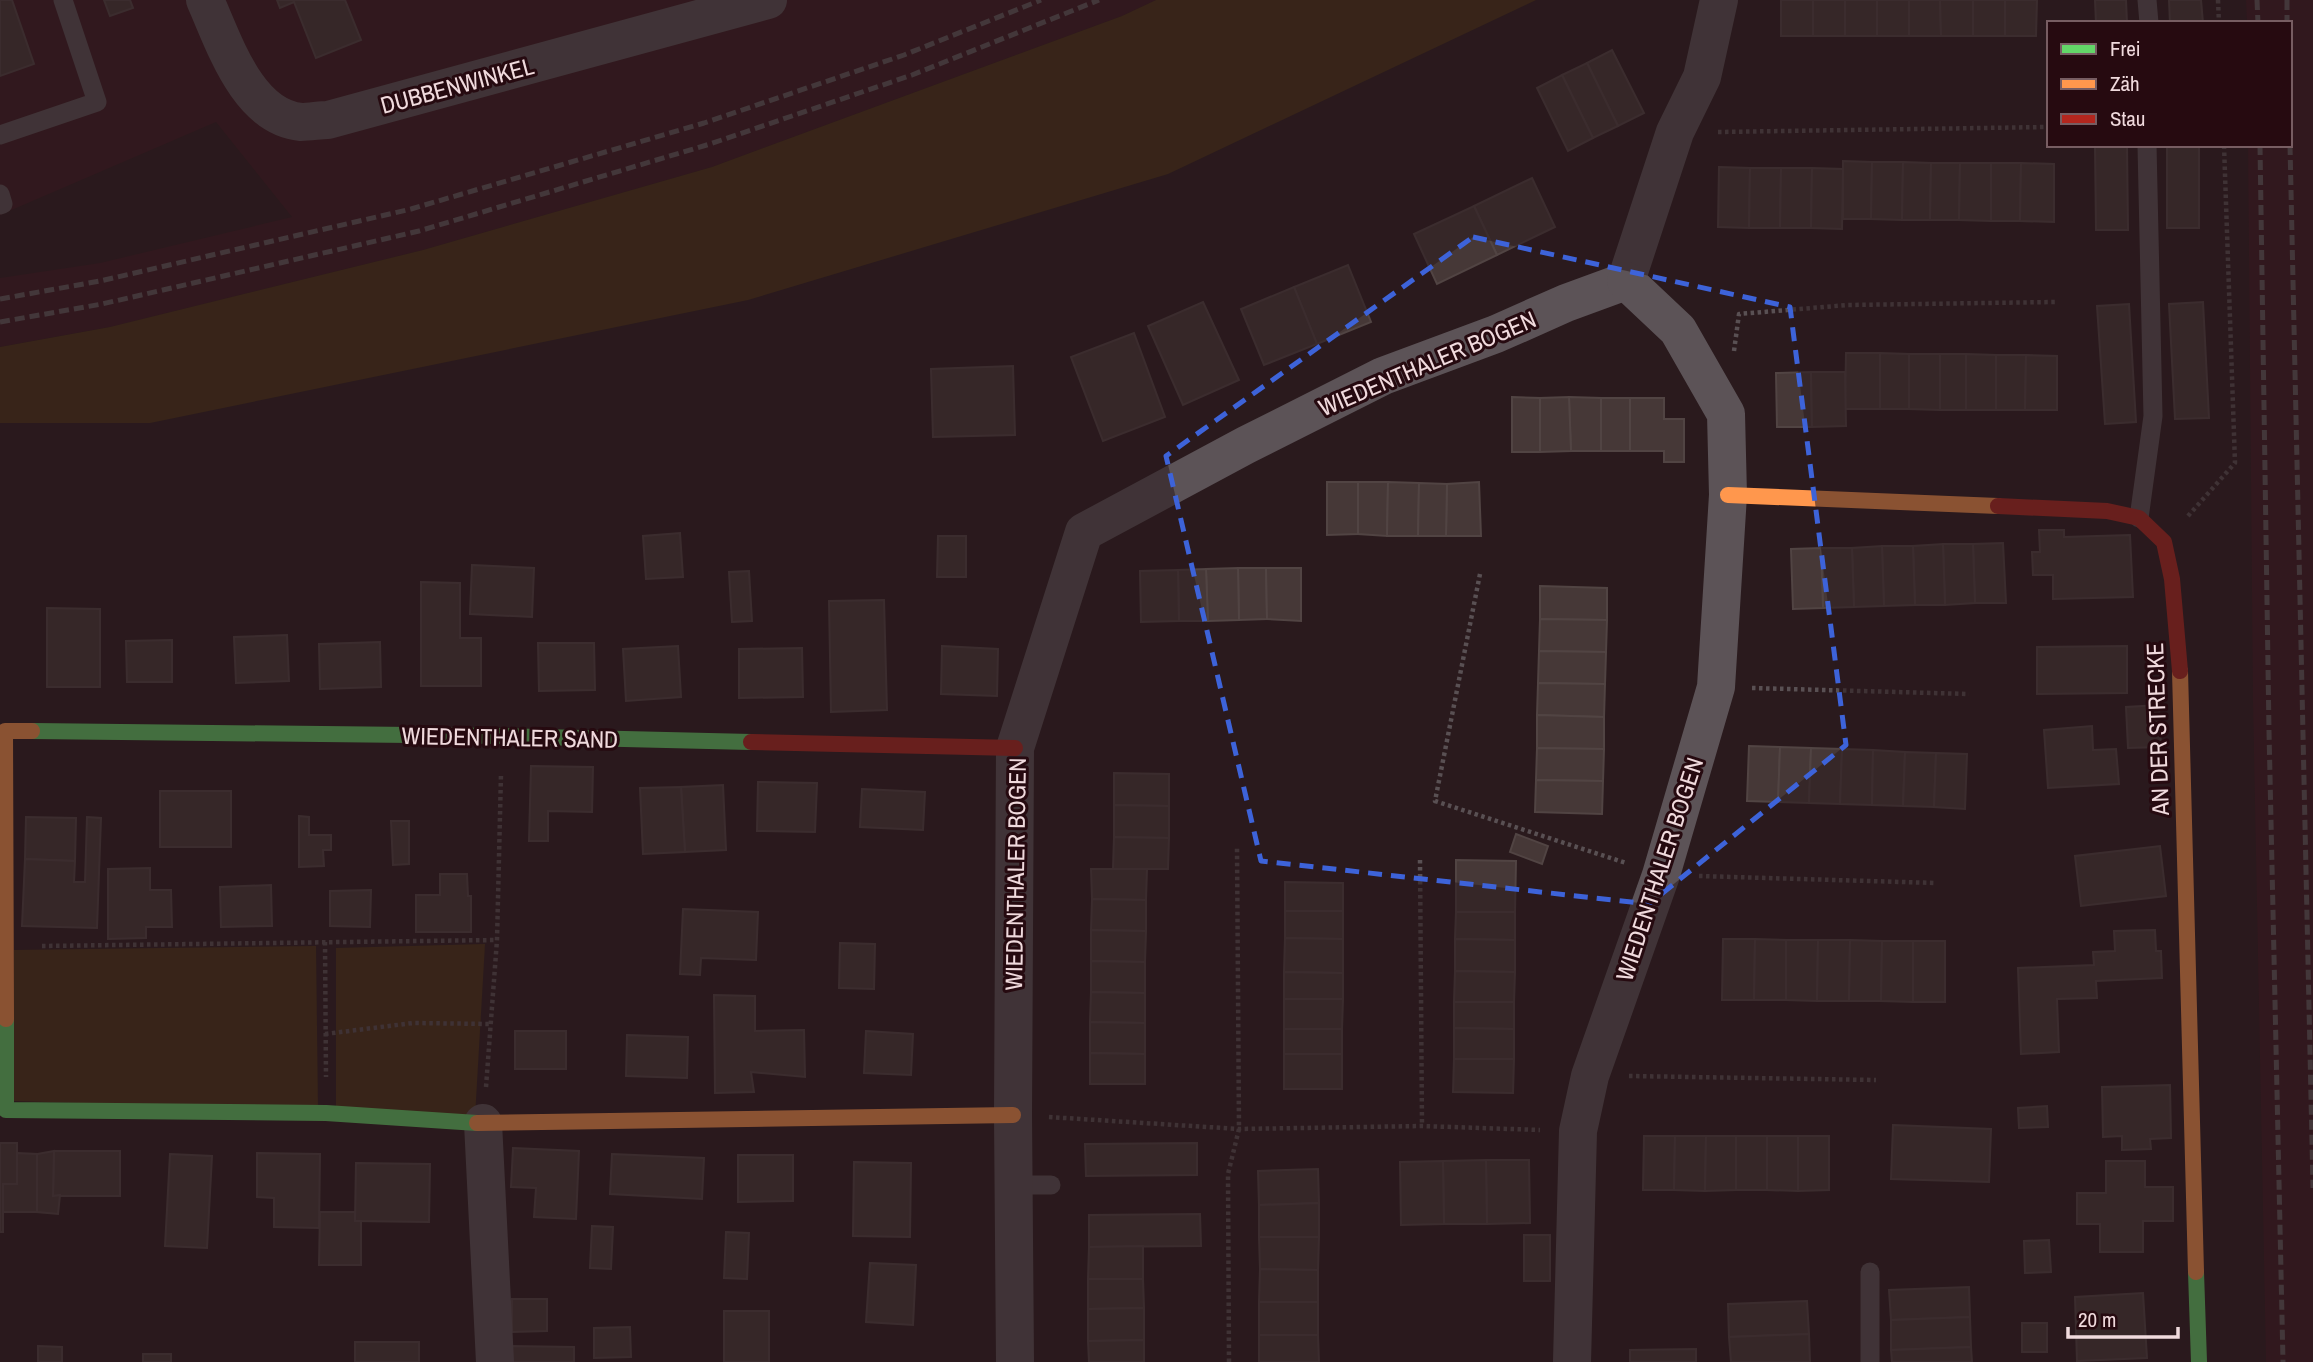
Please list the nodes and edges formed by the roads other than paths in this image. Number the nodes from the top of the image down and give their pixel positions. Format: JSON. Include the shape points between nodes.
{"nodes":[{"id":1,"x":63,"y":0,"type":"edge"},
{"id":2,"x":205,"y":0,"type":"edge"},
{"id":3,"x":768,"y":0,"type":"edge"},
{"id":4,"x":1719,"y":0,"type":"edge"},
{"id":5,"x":2147,"y":0,"type":"edge"},
{"id":6,"x":2149,"y":21,"type":"edge"},
{"id":7,"x":0,"y":135,"type":"edge"},
{"id":8,"x":2147,"y":147,"type":"edge"},
{"id":9,"x":0,"y":194,"type":"edge"},
{"id":10,"x":0,"y":205,"type":"edge"},
{"id":11,"x":1626,"y":281,"type":"junction"},
{"id":12,"x":1728,"y":495,"type":"junction"},
{"id":13,"x":2139,"y":518,"type":"junction"},
{"id":14,"x":2,"y":731,"type":"edge"},
{"id":15,"x":1015,"y":748,"type":"junction"},
{"id":16,"x":1013,"y":1115,"type":"junction"},
{"id":17,"x":483,"y":1123,"type":"junction"},
{"id":18,"x":1013,"y":1185,"type":"junction"},
{"id":19,"x":1051,"y":1185,"type":"dead end"},
{"id":20,"x":1870,"y":1272,"type":"dead end"},
{"id":21,"x":495,"y":1362,"type":"edge"},
{"id":22,"x":1015,"y":1362,"type":"edge"},
{"id":23,"x":1572,"y":1362,"type":"edge"},
{"id":24,"x":1870,"y":1362,"type":"edge"},
{"id":25,"x":2199,"y":1362,"type":"edge"}],
"edges":[{"from":1,"to":7,"type":"lane","via":[[97,102]]},
{"from":2,"to":3,"type":"street","name":"DUBBENWINKEL","via":[[244,83],[273,111],[301,121],[328,120]]},
{"from":4,"to":11,"type":"street","via":[[1702,76],[1675,132]]},
{"from":5,"to":6,"type":"lane"},
{"from":8,"to":13,"type":"lane","via":[[2153,416]]},
{"from":9,"to":10,"type":"lane"},
{"from":11,"to":12,"type":"street","name":"WIEDENTHALER BOGEN","via":[[1678,330],[1726,414]]},
{"from":11,"to":15,"type":"street","name":"WIEDENTHALER BOGEN","via":[[1383,376],[1084,532]]},
{"from":12,"to":13,"type":"street","via":[[2107,510]]},
{"from":12,"to":23,"type":"street","name":"WIEDENTHALER BOGEN","via":[[1716,687],[1661,875],[1590,1076],[1578,1131]]},
{"from":13,"to":25,"type":"street","name":"AN DER STRECKE","via":[[2164,542],[2172,579],[2180,676]]},
{"from":14,"to":15,"type":"street","name":"WIEDENTHALER SAND"},
{"from":14,"to":17,"type":"street","name":"WIEDENTHALER SAND","via":[[6,1110],[326,1113]]},
{"from":15,"to":16,"type":"street","name":"WIEDENTHALER BOGEN"},
{"from":16,"to":17,"type":"street","name":"WIEDENTHALER SAND"},
{"from":16,"to":18,"type":"street","name":"WIEDENTHALER BOGEN"},
{"from":17,"to":21,"type":"street"},
{"from":18,"to":19,"type":"lane"},
{"from":18,"to":22,"type":"street","name":"WIEDENTHALER BOGEN"},
{"from":20,"to":24,"type":"lane"}]}
